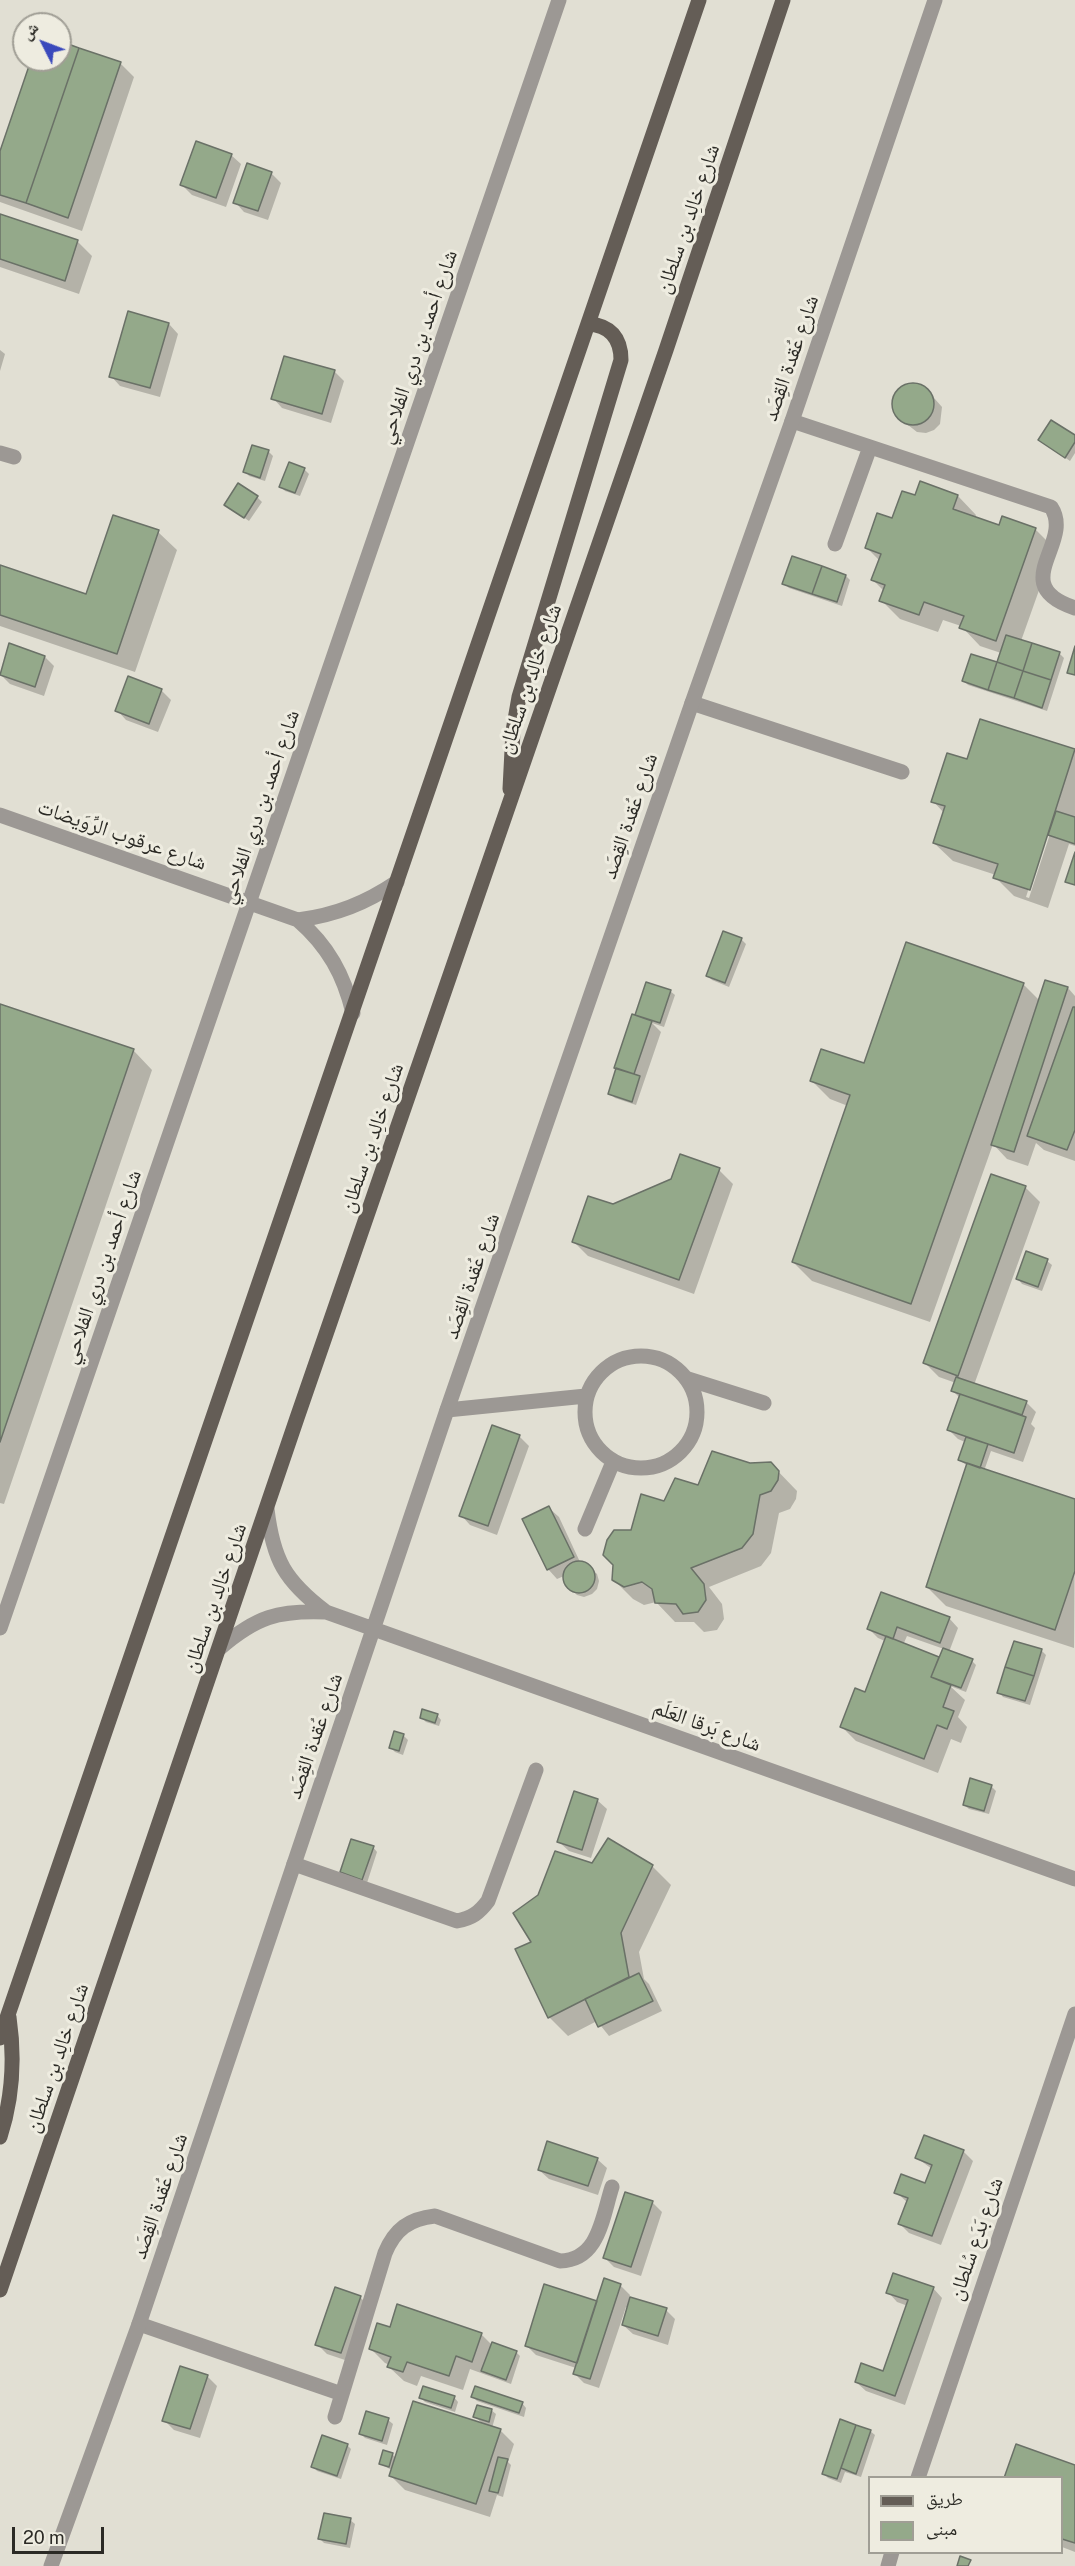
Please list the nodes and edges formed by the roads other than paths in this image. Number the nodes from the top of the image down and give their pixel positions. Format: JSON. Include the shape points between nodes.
{"nodes":[{"id":1,"x":559,"y":0,"type":"edge"},
{"id":2,"x":699,"y":0,"type":"edge"},
{"id":3,"x":783,"y":0,"type":"edge"},
{"id":4,"x":935,"y":0,"type":"edge"},
{"id":5,"x":588,"y":324,"type":"junction"},
{"id":6,"x":792,"y":421,"type":"junction"},
{"id":7,"x":870,"y":447,"type":"junction"},
{"id":8,"x":835,"y":544,"type":"dead end"},
{"id":9,"x":1075,"y":608,"type":"edge"},
{"id":10,"x":692,"y":703,"type":"junction"},
{"id":11,"x":902,"y":772,"type":"dead end"},
{"id":12,"x":510,"y":801,"type":"junction"},
{"id":13,"x":0,"y":815,"type":"edge"},
{"id":14,"x":397,"y":882,"type":"junction"},
{"id":15,"x":250,"y":901,"type":"junction"},
{"id":16,"x":298,"y":920,"type":"junction"},
{"id":17,"x":353,"y":1013,"type":"junction"},
{"id":18,"x":688,"y":1379,"type":"junction"},
{"id":19,"x":586,"y":1396,"type":"junction"},
{"id":20,"x":764,"y":1403,"type":"dead end"},
{"id":21,"x":447,"y":1410,"type":"junction"},
{"id":22,"x":613,"y":1461,"type":"junction"},
{"id":23,"x":267,"y":1509,"type":"junction"},
{"id":24,"x":585,"y":1529,"type":"dead end"},
{"id":25,"x":326,"y":1612,"type":"junction"},
{"id":26,"x":0,"y":1628,"type":"edge"},
{"id":27,"x":373,"y":1629,"type":"junction"},
{"id":28,"x":220,"y":1648,"type":"junction"},
{"id":29,"x":536,"y":1770,"type":"dead end"},
{"id":30,"x":294,"y":1864,"type":"junction"},
{"id":31,"x":1075,"y":1879,"type":"edge"},
{"id":32,"x":8,"y":2014,"type":"junction"},
{"id":33,"x":1075,"y":2014,"type":"edge"},
{"id":34,"x":0,"y":2038,"type":"edge"},
{"id":35,"x":0,"y":2136,"type":"edge"},
{"id":36,"x":612,"y":2187,"type":"dead end"},
{"id":37,"x":0,"y":2290,"type":"edge"},
{"id":38,"x":139,"y":2325,"type":"junction"},
{"id":39,"x":342,"y":2394,"type":"junction"},
{"id":40,"x":335,"y":2417,"type":"dead end"},
{"id":41,"x":919,"y":2476,"type":"edge"},
{"id":42,"x":51,"y":2566,"type":"edge"}],
"edges":[{"from":1,"to":15,"type":"street","name":"شارع أحمد بن دري الفلاحي"},
{"from":2,"to":5,"type":"main road"},
{"from":3,"to":12,"type":"main road","name":"شارع خالِد بن سلطان"},
{"from":4,"to":6,"type":"street","name":"شارع عُقدة القِصَد"},
{"from":5,"to":12,"type":"main road","via":[[609,329],[621,348],[621,360],[519,697],[510,766]]},
{"from":5,"to":14,"type":"main road"},
{"from":6,"to":7,"type":"street"},
{"from":6,"to":10,"type":"street","name":"شارع عُقدة القِصَد"},
{"from":7,"to":8,"type":"street"},
{"from":7,"to":9,"type":"street","via":[[1051,507],[1059,524],[1044,572],[1046,591],[1052,598]]},
{"from":10,"to":11,"type":"street"},
{"from":10,"to":21,"type":"street","name":"شارع عُقدة القِصَد"},
{"from":12,"to":23,"type":"main road","name":"شارع خالِد بن سلطان"},
{"from":13,"to":15,"type":"street","name":"شارع عرقوب الرِّوَيضات"},
{"from":14,"to":16,"type":"street","via":[[361,904]]},
{"from":14,"to":17,"type":"main road"},
{"from":15,"to":16,"type":"street","name":"شارع عرقوب الرِّوَيضات"},
{"from":15,"to":26,"type":"street","name":"شارع أحمد بن دري الفلاحي"},
{"from":16,"to":17,"type":"street","name":"شارع عرقوب الرِّوَيضات","via":[[328,952],[348,992]]},
{"from":17,"to":32,"type":"main road"},
{"from":18,"to":19,"type":"street","via":[[669,1362],[645,1355],[619,1359],[599,1374]]},
{"from":18,"to":20,"type":"street"},
{"from":18,"to":22,"type":"street","via":[[697,1402],[695,1428],[683,1450],[662,1465],[637,1469]]},
{"from":19,"to":21,"type":"street"},
{"from":19,"to":22,"type":"street","via":[[585,1421],[594,1445]]},
{"from":21,"to":27,"type":"street","name":"شارع عُقدة القِصَد"},
{"from":22,"to":24,"type":"street"},
{"from":23,"to":25,"type":"street","name":"شارع بَرقا العَلَم","via":[[271,1540],[283,1568],[301,1593]]},
{"from":23,"to":28,"type":"main road","name":"شارع خالِد بن سلطان"},
{"from":25,"to":27,"type":"street","name":"شارع بَرقا العَلَم"},
{"from":25,"to":28,"type":"street","name":"شارع بَرقا العَلَم","via":[[297,1611],[268,1617],[242,1629]]},
{"from":27,"to":30,"type":"street","name":"شارع عُقدة القِصَد"},
{"from":27,"to":31,"type":"street","name":"شارع بَرقا العَلَم"},
{"from":28,"to":37,"type":"main road","name":"شارع خالِد بن سلطان"},
{"from":29,"to":30,"type":"street","via":[[488,1901],[471,1918],[458,1921]]},
{"from":30,"to":38,"type":"street","name":"شارع عُقدة القِصَد"},
{"from":32,"to":34,"type":"main road"},
{"from":32,"to":35,"type":"main road","via":[[13,2071]]},
{"from":33,"to":41,"type":"street","name":"شارع بَدَع سُلطان"},
{"from":36,"to":39,"type":"street","via":[[593,2245],[585,2255],[573,2260],[560,2261],[435,2216],[404,2225],[392,2237],[385,2253]]},
{"from":38,"to":39,"type":"street"},
{"from":38,"to":42,"type":"street","name":"شارع عُقدة القِصَد"},
{"from":39,"to":40,"type":"street"}]}
